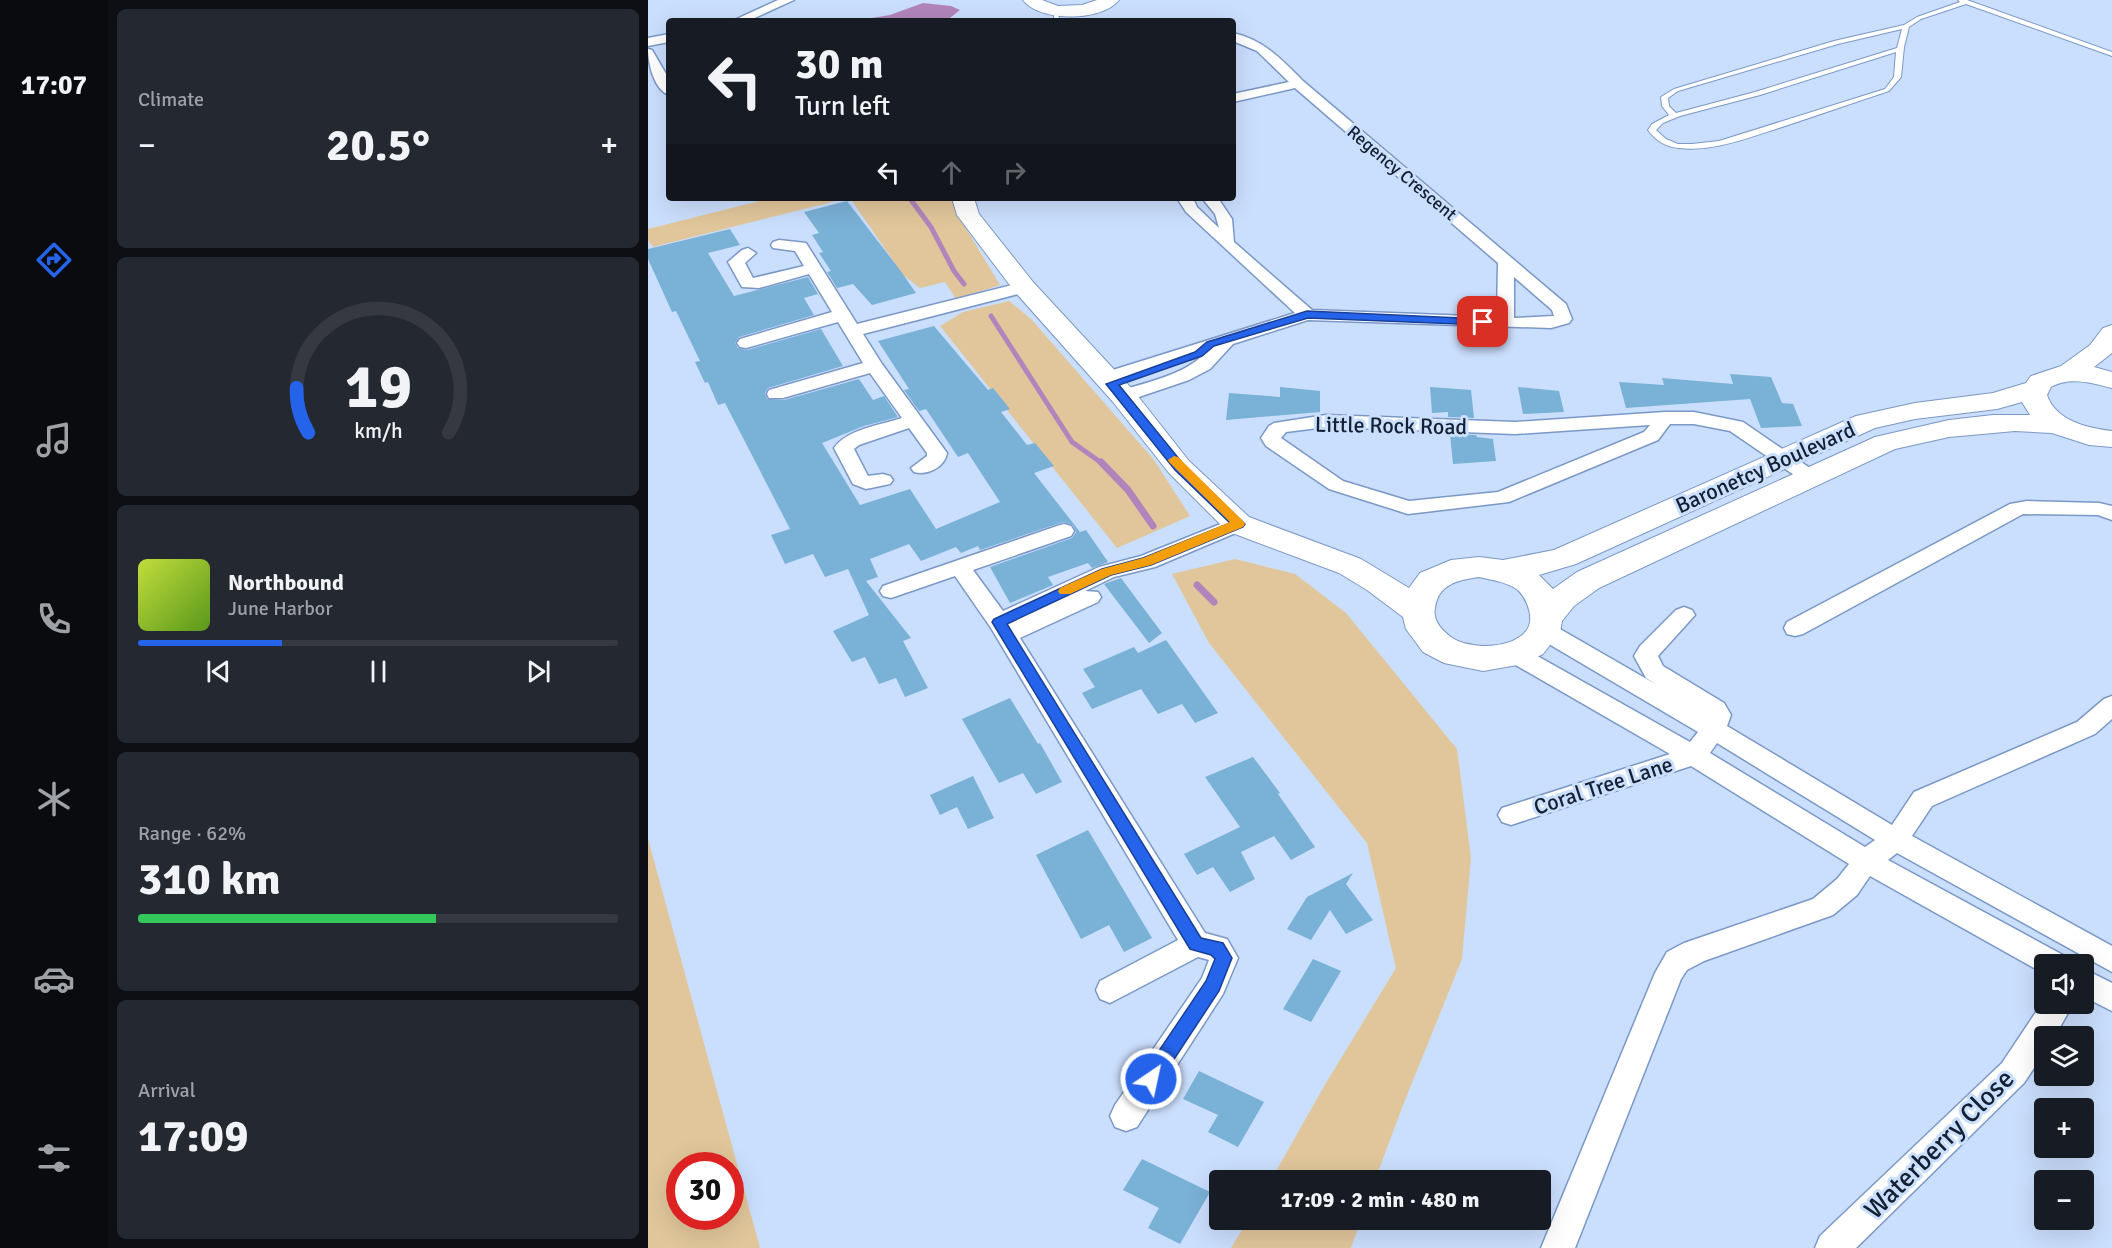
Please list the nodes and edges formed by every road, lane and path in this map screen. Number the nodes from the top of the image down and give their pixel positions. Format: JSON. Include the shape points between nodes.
{"nodes":[{"id":1,"x":788,"y":0,"type":"edge"},
{"id":2,"x":1110,"y":0,"type":"edge"},
{"id":3,"x":1963,"y":1,"type":"edge"},
{"id":4,"x":1049,"y":14,"type":"edge"},
{"id":5,"x":745,"y":18,"type":"edge"},
{"id":6,"x":1906,"y":27,"type":"junction"},
{"id":7,"x":1236,"y":38,"type":"edge"},
{"id":8,"x":666,"y":39,"type":"edge"},
{"id":9,"x":648,"y":42,"type":"edge"},
{"id":10,"x":1236,"y":46,"type":"edge"},
{"id":11,"x":1900,"y":49,"type":"junction"},
{"id":12,"x":1266,"y":50,"type":"junction"},
{"id":13,"x":648,"y":53,"type":"edge"},
{"id":14,"x":2112,"y":54,"type":"edge"},
{"id":15,"x":1298,"y":84,"type":"junction"},
{"id":16,"x":666,"y":86,"type":"edge"},
{"id":17,"x":1236,"y":97,"type":"edge"},
{"id":18,"x":1675,"y":116,"type":"junction"},
{"id":19,"x":964,"y":201,"type":"edge"},
{"id":20,"x":1187,"y":201,"type":"edge"},
{"id":21,"x":1213,"y":201,"type":"edge"},
{"id":22,"x":1226,"y":243,"type":"junction"},
{"id":23,"x":779,"y":245,"type":"dead end"},
{"id":24,"x":748,"y":253,"type":"dead end"},
{"id":25,"x":1506,"y":261,"type":"junction"},
{"id":26,"x":813,"y":268,"type":"junction"},
{"id":27,"x":1024,"y":287,"type":"junction"},
{"id":28,"x":842,"y":315,"type":"junction"},
{"id":29,"x":1307,"y":315,"type":"junction"},
{"id":30,"x":1505,"y":323,"type":"junction"},
{"id":31,"x":856,"y":336,"type":"junction"},
{"id":32,"x":1229,"y":338,"type":"junction"},
{"id":33,"x":746,"y":344,"type":"dead end"},
{"id":34,"x":2109,"y":349,"type":"edge"},
{"id":35,"x":874,"y":366,"type":"junction"},
{"id":36,"x":2069,"y":373,"type":"junction"},
{"id":37,"x":2112,"y":380,"type":"edge"},
{"id":38,"x":1114,"y":386,"type":"junction"},
{"id":39,"x":2034,"y":389,"type":"junction"},
{"id":40,"x":776,"y":394,"type":"dead end"},
{"id":41,"x":1665,"y":418,"type":"junction"},
{"id":42,"x":912,"y":421,"type":"junction"},
{"id":43,"x":2059,"y":424,"type":"junction"},
{"id":44,"x":2112,"y":439,"type":"edge"},
{"id":45,"x":1776,"y":461,"type":"junction"},
{"id":46,"x":921,"y":468,"type":"dead end"},
{"id":47,"x":883,"y":480,"type":"dead end"},
{"id":48,"x":1804,"y":480,"type":"junction"},
{"id":49,"x":2112,"y":513,"type":"edge"},
{"id":50,"x":1238,"y":524,"type":"junction"},
{"id":51,"x":1064,"y":531,"type":"dead end"},
{"id":52,"x":1350,"y":566,"type":"junction"},
{"id":53,"x":960,"y":567,"type":"junction"},
{"id":54,"x":1503,"y":571,"type":"junction"},
{"id":55,"x":1445,"y":574,"type":"junction"},
{"id":56,"x":891,"y":591,"type":"dead end"},
{"id":57,"x":1416,"y":610,"type":"junction"},
{"id":58,"x":1684,"y":615,"type":"dead end"},
{"id":59,"x":1546,"y":623,"type":"junction"},
{"id":60,"x":1003,"y":628,"type":"junction"},
{"id":61,"x":1795,"y":628,"type":"dead end"},
{"id":62,"x":1515,"y":654,"type":"junction"},
{"id":63,"x":2112,"y":705,"type":"edge"},
{"id":64,"x":1713,"y":730,"type":"junction"},
{"id":65,"x":1694,"y":756,"type":"junction"},
{"id":66,"x":1511,"y":815,"type":"dead end"},
{"id":67,"x":1881,"y":851,"type":"junction"},
{"id":68,"x":1196,"y":944,"type":"junction"},
{"id":69,"x":2038,"y":954,"type":"edge"},
{"id":70,"x":2102,"y":956,"type":"edge"},
{"id":71,"x":2094,"y":988,"type":"edge"},
{"id":72,"x":1110,"y":990,"type":"dead end"},
{"id":73,"x":2112,"y":998,"type":"edge"},
{"id":74,"x":2052,"y":1014,"type":"edge"},
{"id":75,"x":1126,"y":1116,"type":"dead end"},
{"id":76,"x":1558,"y":1248,"type":"edge"},
{"id":77,"x":1832,"y":1248,"type":"edge"}],
"edges":[{"from":1,"to":5,"type":"street"},
{"from":2,"to":4,"type":"street","via":[[1090,9]]},
{"from":3,"to":6,"type":"lane"},
{"from":3,"to":14,"type":"lane"},
{"from":6,"to":11,"type":"lane"},
{"from":6,"to":18,"type":"lane","via":[[1836,42],[1676,90],[1665,97],[1664,103]]},
{"from":7,"to":12,"type":"street","name":"Regency Crescent"},
{"from":8,"to":9,"type":"street"},
{"from":10,"to":12,"type":"street"},
{"from":11,"to":18,"type":"lane"},
{"from":11,"to":18,"type":"lane","via":[[1896,83],[1887,90],[1751,134],[1700,146],[1670,144],[1655,135],[1652,127]]},
{"from":12,"to":15,"type":"street","name":"Regency Crescent"},
{"from":13,"to":16,"type":"street"},
{"from":15,"to":17,"type":"street"},
{"from":15,"to":25,"type":"street","name":"Regency Crescent"},
{"from":19,"to":27,"type":"street","via":[[968,216]]},
{"from":20,"to":22,"type":"street"},
{"from":21,"to":22,"type":"street","via":[[1227,222]]},
{"from":22,"to":29,"type":"street"},
{"from":23,"to":26,"type":"street","via":[[800,246]]},
{"from":24,"to":26,"type":"street","via":[[736,262],[748,283]]},
{"from":25,"to":30,"type":"street"},
{"from":25,"to":30,"type":"street","name":"Regency Crescent","via":[[1560,308],[1564,316],[1558,323]]},
{"from":26,"to":28,"type":"street"},
{"from":27,"to":31,"type":"street","via":[[975,300],[941,316]]},
{"from":27,"to":38,"type":"street"},
{"from":28,"to":31,"type":"street"},
{"from":28,"to":33,"type":"street"},
{"from":29,"to":30,"type":"street","name":"Regency Crescent"},
{"from":29,"to":32,"type":"street","name":"Regency Crescent"},
{"from":31,"to":35,"type":"street"},
{"from":32,"to":38,"type":"street"},
{"from":32,"to":38,"type":"street","name":"Regency Crescent","via":[[1204,364],[1183,376]]},
{"from":34,"to":36,"type":"street"},
{"from":35,"to":40,"type":"street"},
{"from":35,"to":42,"type":"street"},
{"from":36,"to":37,"type":"street"},
{"from":36,"to":39,"type":"street","name":"Baronetcy Boulevard","via":[[2046,378]]},
{"from":38,"to":50,"type":"street","via":[[1179,467]]},
{"from":39,"to":43,"type":"street","via":[[2038,407]]},
{"from":39,"to":45,"type":"street","name":"Baronetcy Boulevard","via":[[1997,401],[1875,419]]},
{"from":41,"to":41,"type":"street","name":"Little Rock Road","via":[[1651,436],[1502,498],[1408,508],[1336,485],[1271,438],[1281,427],[1326,421],[1515,428]]},
{"from":41,"to":45,"type":"street","name":"Little Rock Road","via":[[1719,422],[1724,431]]},
{"from":42,"to":46,"type":"street","via":[[938,456]]},
{"from":42,"to":47,"type":"street","via":[[852,441],[844,448],[860,480]]},
{"from":43,"to":44,"type":"street","via":[[2084,435]]},
{"from":43,"to":48,"type":"street","name":"Baronetcy Boulevard","via":[[1999,423],[1917,435],[1875,447]]},
{"from":45,"to":48,"type":"street","name":"Little Rock Road"},
{"from":45,"to":54,"type":"street","name":"Baronetcy Boulevard","via":[[1565,556]]},
{"from":48,"to":59,"type":"street","name":"Baronetcy Boulevard","via":[[1588,580],[1563,598]]},
{"from":49,"to":61,"type":"street","via":[[2099,509],[2017,509]]},
{"from":50,"to":52,"type":"street"},
{"from":50,"to":60,"type":"street","via":[[1147,562],[1126,580]]},
{"from":51,"to":53,"type":"street"},
{"from":52,"to":55,"type":"street"},
{"from":52,"to":57,"type":"street"},
{"from":53,"to":56,"type":"street"},
{"from":53,"to":60,"type":"street"},
{"from":54,"to":55,"type":"street","via":[[1473,567]]},
{"from":54,"to":59,"type":"street","via":[[1536,588],[1546,603]]},
{"from":55,"to":57,"type":"street","via":[[1423,591]]},
{"from":57,"to":62,"type":"street","via":[[1428,637],[1449,651],[1482,658]]},
{"from":58,"to":64,"type":"street","via":[[1648,651],[1647,661],[1654,672],[1716,709],[1719,715]]},
{"from":59,"to":62,"type":"street","via":[[1531,646]]},
{"from":59,"to":64,"type":"street"},
{"from":60,"to":68,"type":"street"},
{"from":62,"to":65,"type":"street"},
{"from":63,"to":67,"type":"street","via":[[2086,728],[1923,799]]},
{"from":64,"to":65,"type":"street"},
{"from":64,"to":67,"type":"street"},
{"from":65,"to":66,"type":"street","name":"Coral Tree Lane"},
{"from":65,"to":67,"type":"street"},
{"from":67,"to":69,"type":"street"},
{"from":67,"to":70,"type":"street"},
{"from":67,"to":76,"type":"street","via":[[1823,907],[1677,961]]},
{"from":68,"to":72,"type":"street"},
{"from":68,"to":75,"type":"street","via":[[1221,951],[1222,965],[1213,985]]},
{"from":71,"to":73,"type":"street"},
{"from":74,"to":77,"type":"street","name":"Waterberry Close","via":[[2013,1073]]}]}
